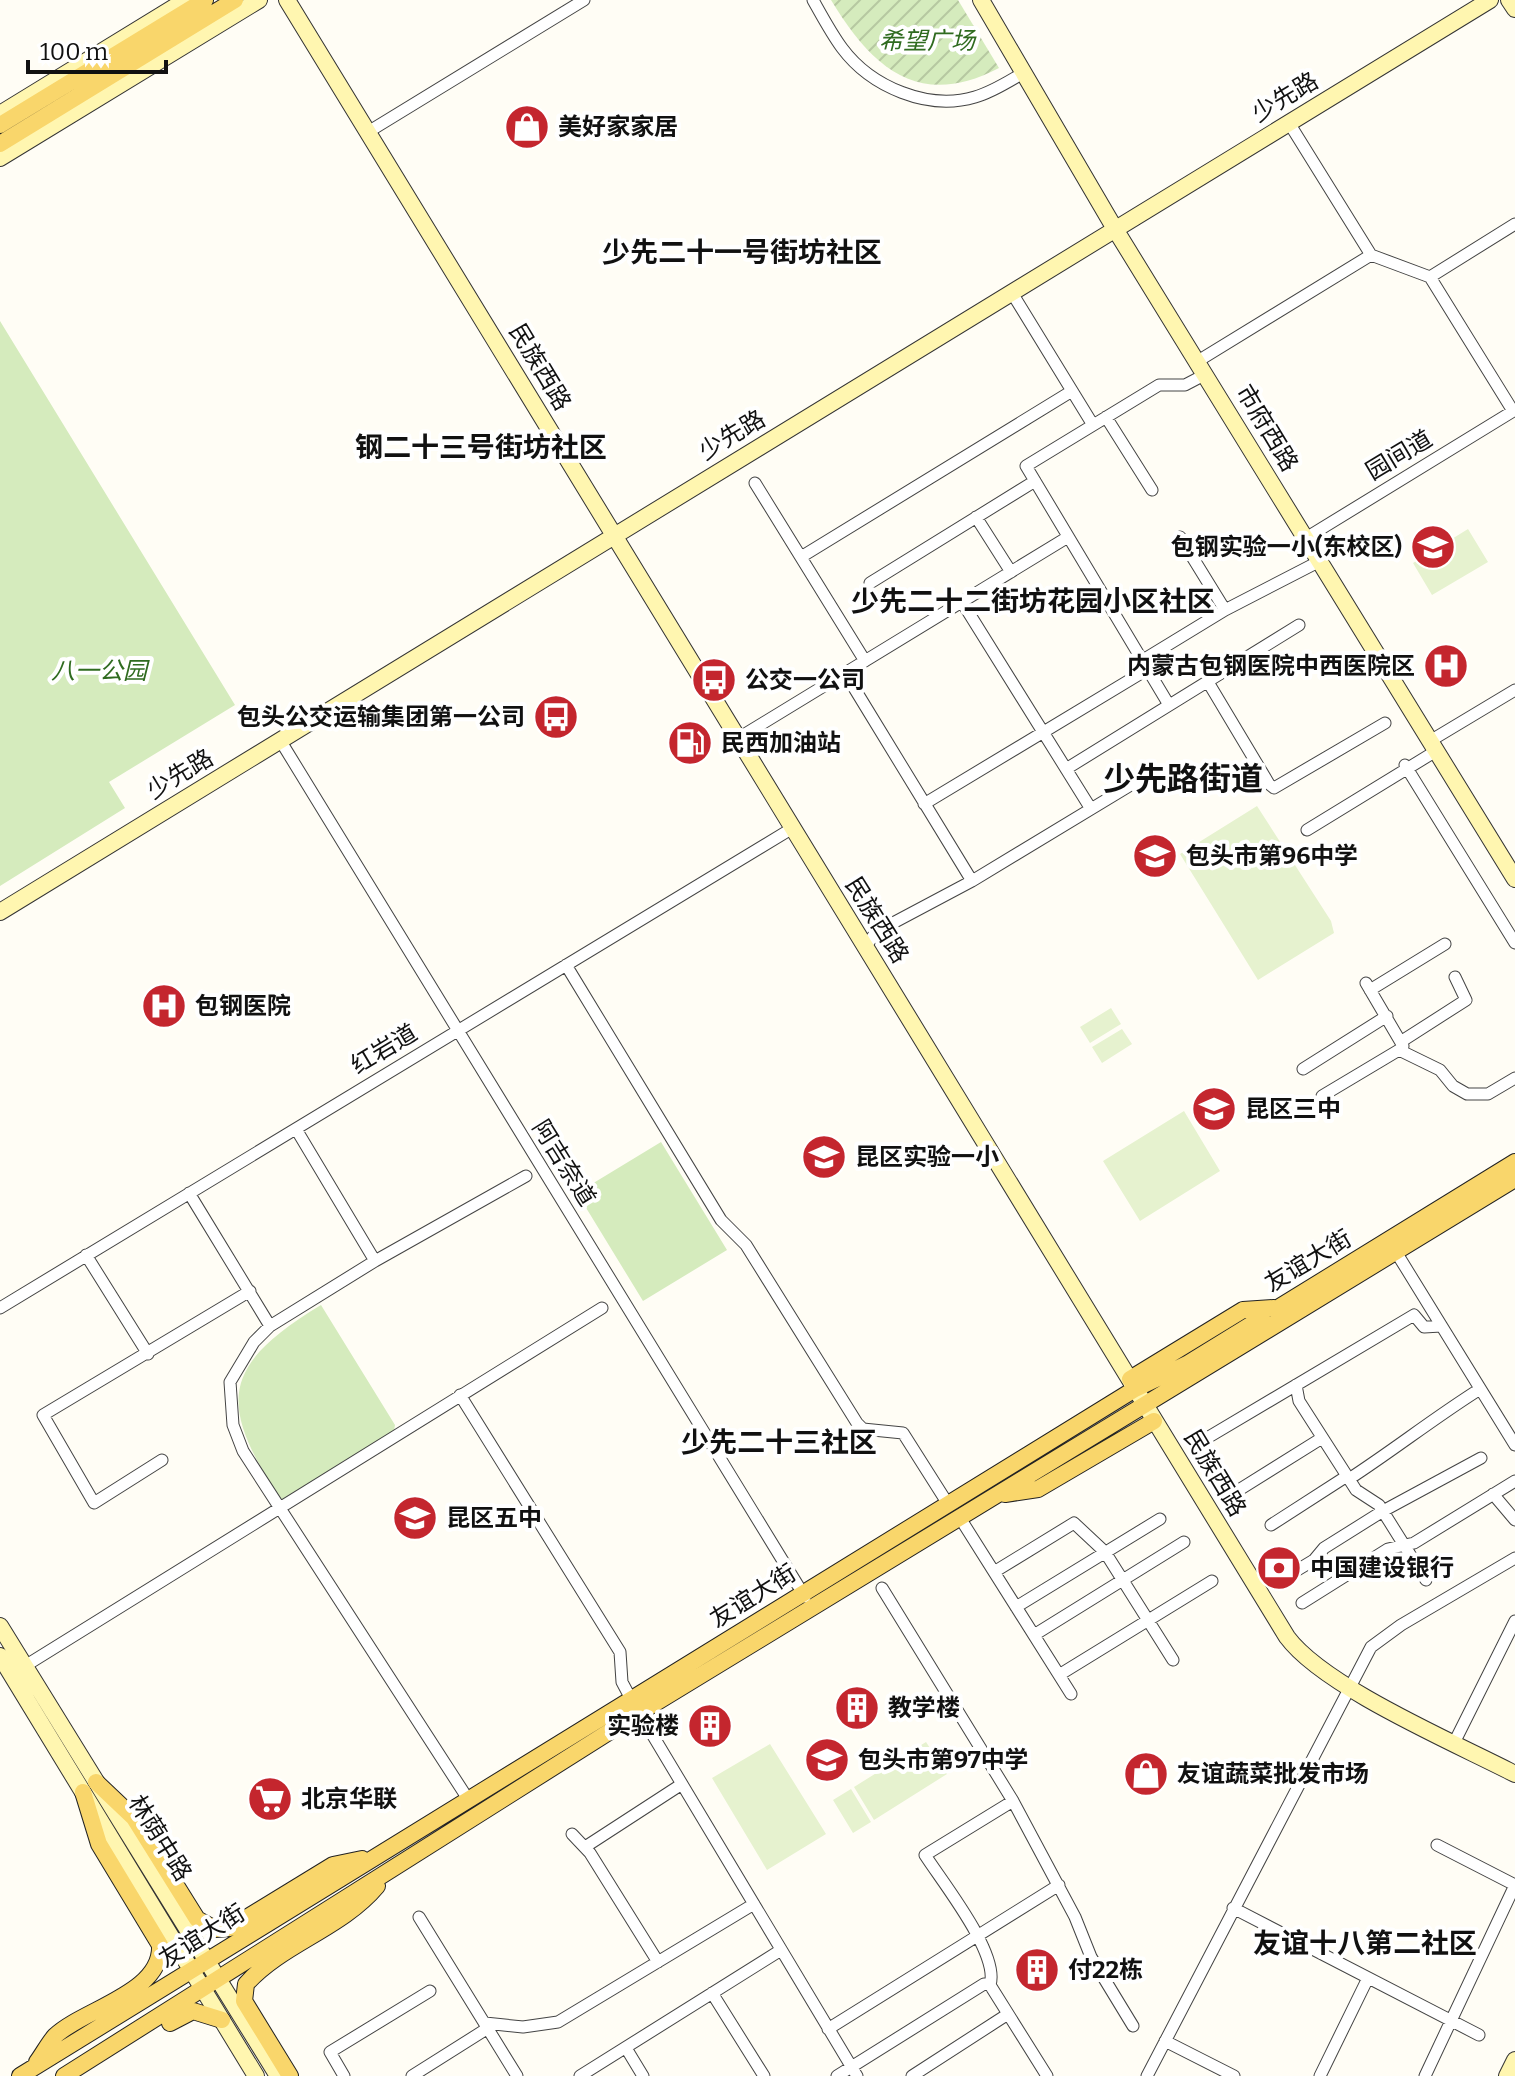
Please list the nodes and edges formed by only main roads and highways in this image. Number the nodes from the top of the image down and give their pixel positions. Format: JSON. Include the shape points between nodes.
{"nodes":[{"id":1,"x":186,"y":0,"type":"edge"},
{"id":2,"x":205,"y":0,"type":"edge"},
{"id":3,"x":235,"y":0,"type":"edge"},
{"id":4,"x":259,"y":0,"type":"edge"},
{"id":5,"x":287,"y":0,"type":"edge"},
{"id":6,"x":981,"y":0,"type":"edge"},
{"id":7,"x":1490,"y":0,"type":"edge"},
{"id":8,"x":1509,"y":0,"type":"edge"},
{"id":9,"x":1515,"y":9,"type":"edge"},
{"id":10,"x":0,"y":114,"type":"edge"},
{"id":11,"x":60,"y":121,"type":"junction"},
{"id":12,"x":33,"y":124,"type":"junction"},
{"id":13,"x":0,"y":125,"type":"edge"},
{"id":14,"x":0,"y":144,"type":"edge"},
{"id":15,"x":0,"y":158,"type":"edge"},
{"id":16,"x":1115,"y":229,"type":"junction"},
{"id":17,"x":614,"y":536,"type":"junction"},
{"id":18,"x":1515,"y":879,"type":"edge"},
{"id":19,"x":0,"y":912,"type":"edge"},
{"id":20,"x":1515,"y":1162,"type":"edge"},
{"id":21,"x":1515,"y":1179,"type":"edge"},
{"id":22,"x":1507,"y":1189,"type":"edge"},
{"id":23,"x":1276,"y":1308,"type":"junction"},
{"id":24,"x":1189,"y":1370,"type":"junction"},
{"id":25,"x":1132,"y":1384,"type":"junction"},
{"id":26,"x":1145,"y":1405,"type":"junction"},
{"id":27,"x":1090,"y":1417,"type":"junction"},
{"id":28,"x":1154,"y":1421,"type":"junction"},
{"id":29,"x":1100,"y":1432,"type":"junction"},
{"id":30,"x":995,"y":1496,"type":"junction"},
{"id":31,"x":954,"y":1511,"type":"junction"},
{"id":32,"x":0,"y":1626,"type":"edge"},
{"id":33,"x":0,"y":1656,"type":"edge"},
{"id":34,"x":12,"y":1674,"type":"edge"},
{"id":35,"x":635,"y":1706,"type":"junction"},
{"id":36,"x":1515,"y":1774,"type":"edge"},
{"id":37,"x":89,"y":1787,"type":"junction"},
{"id":38,"x":375,"y":1856,"type":"junction"},
{"id":39,"x":387,"y":1874,"type":"junction"},
{"id":40,"x":207,"y":1960,"type":"junction"},
{"id":41,"x":192,"y":1970,"type":"junction"},
{"id":42,"x":219,"y":1979,"type":"junction"},
{"id":43,"x":203,"y":1989,"type":"junction"},
{"id":44,"x":222,"y":2020,"type":"junction"},
{"id":45,"x":1515,"y":2060,"type":"edge"},
{"id":46,"x":26,"y":2072,"type":"edge"},
{"id":47,"x":64,"y":2076,"type":"edge"},
{"id":48,"x":83,"y":2076,"type":"edge"},
{"id":49,"x":256,"y":2076,"type":"edge"},
{"id":50,"x":278,"y":2076,"type":"edge"},
{"id":51,"x":290,"y":2076,"type":"edge"},
{"id":52,"x":1507,"y":2076,"type":"edge"}],
"edges":[{"from":1,"to":10,"type":"main road"},
{"from":2,"to":13,"type":"main road"},
{"from":3,"to":12,"type":"main road"},
{"from":4,"to":11,"type":"main road"},
{"from":5,"to":17,"type":"main road","name":"民族西路"},
{"from":6,"to":16,"type":"main road","name":"市府西路"},
{"from":7,"to":16,"type":"main road","name":"少先路"},
{"from":8,"to":9,"type":"main road"},
{"from":11,"to":12,"type":"main road"},
{"from":11,"to":15,"type":"main road"},
{"from":12,"to":14,"type":"main road"},
{"from":16,"to":17,"type":"main road","name":"少先路"},
{"from":16,"to":18,"type":"main road","name":"市府西路"},
{"from":17,"to":19,"type":"main road","name":"少先路"},
{"from":17,"to":25,"type":"main road","name":"民族西路"},
{"from":20,"to":23,"type":"main road","name":"友谊大街"},
{"from":21,"to":22,"type":"main road","name":"友谊大街"},
{"from":22,"to":24,"type":"main road","name":"友谊大街"},
{"from":23,"to":24,"type":"main road","name":"友谊大街"},
{"from":23,"to":25,"type":"main road","via":[[1243,1310]]},
{"from":24,"to":25,"type":"main road","name":"友谊大街"},
{"from":24,"to":26,"type":"main road","name":"友谊大街"},
{"from":25,"to":26,"type":"main road","name":"民族西路"},
{"from":25,"to":27,"type":"main road","name":"友谊大街"},
{"from":26,"to":28,"type":"main road","name":"民族西路"},
{"from":26,"to":29,"type":"main road","name":"友谊大街"},
{"from":27,"to":29,"type":"main road"},
{"from":27,"to":31,"type":"main road","name":"友谊大街"},
{"from":28,"to":30,"type":"main road","via":[[1038,1489]]},
{"from":28,"to":36,"type":"main road","name":"民族西路","via":[[1287,1637],[1307,1660]]},
{"from":29,"to":30,"type":"main road","name":"友谊大街"},
{"from":30,"to":31,"type":"main road","name":"友谊大街"},
{"from":31,"to":35,"type":"main road","name":"友谊大街"},
{"from":32,"to":34,"type":"main road","name":"林荫中路"},
{"from":33,"to":34,"type":"main road","name":"林荫中路"},
{"from":34,"to":37,"type":"main road","name":"林荫中路"},
{"from":35,"to":38,"type":"main road","name":"友谊大街"},
{"from":35,"to":39,"type":"main road","name":"友谊大街"},
{"from":37,"to":38,"type":"main road","via":[[134,1818],[197,1919],[215,1929],[230,1928],[333,1865]]},
{"from":37,"to":40,"type":"main road","name":"林荫中路"},
{"from":37,"to":41,"type":"main road","name":"林荫中路"},
{"from":37,"to":46,"type":"main road","via":[[99,1844],[160,1945],[160,1954],[149,1977],[56,2035]]},
{"from":38,"to":40,"type":"main road","name":"友谊大街"},
{"from":39,"to":42,"type":"main road","name":"友谊大街"},
{"from":39,"to":51,"type":"main road","via":[[359,1908],[268,1964],[246,1984],[244,2001]]},
{"from":40,"to":41,"type":"main road","name":"友谊大街"},
{"from":40,"to":42,"type":"main road","name":"林荫中路"},
{"from":41,"to":43,"type":"main road","name":"林荫中路"},
{"from":41,"to":46,"type":"main road","name":"友谊大街"},
{"from":42,"to":43,"type":"main road","name":"友谊大街"},
{"from":42,"to":50,"type":"main road","name":"林荫中路"},
{"from":43,"to":44,"type":"main road","name":"林荫中路"},
{"from":43,"to":47,"type":"main road","name":"友谊大街"},
{"from":44,"to":48,"type":"main road","via":[[187,2012]]},
{"from":44,"to":49,"type":"main road","name":"林荫中路"},
{"from":45,"to":52,"type":"main road"}]}
